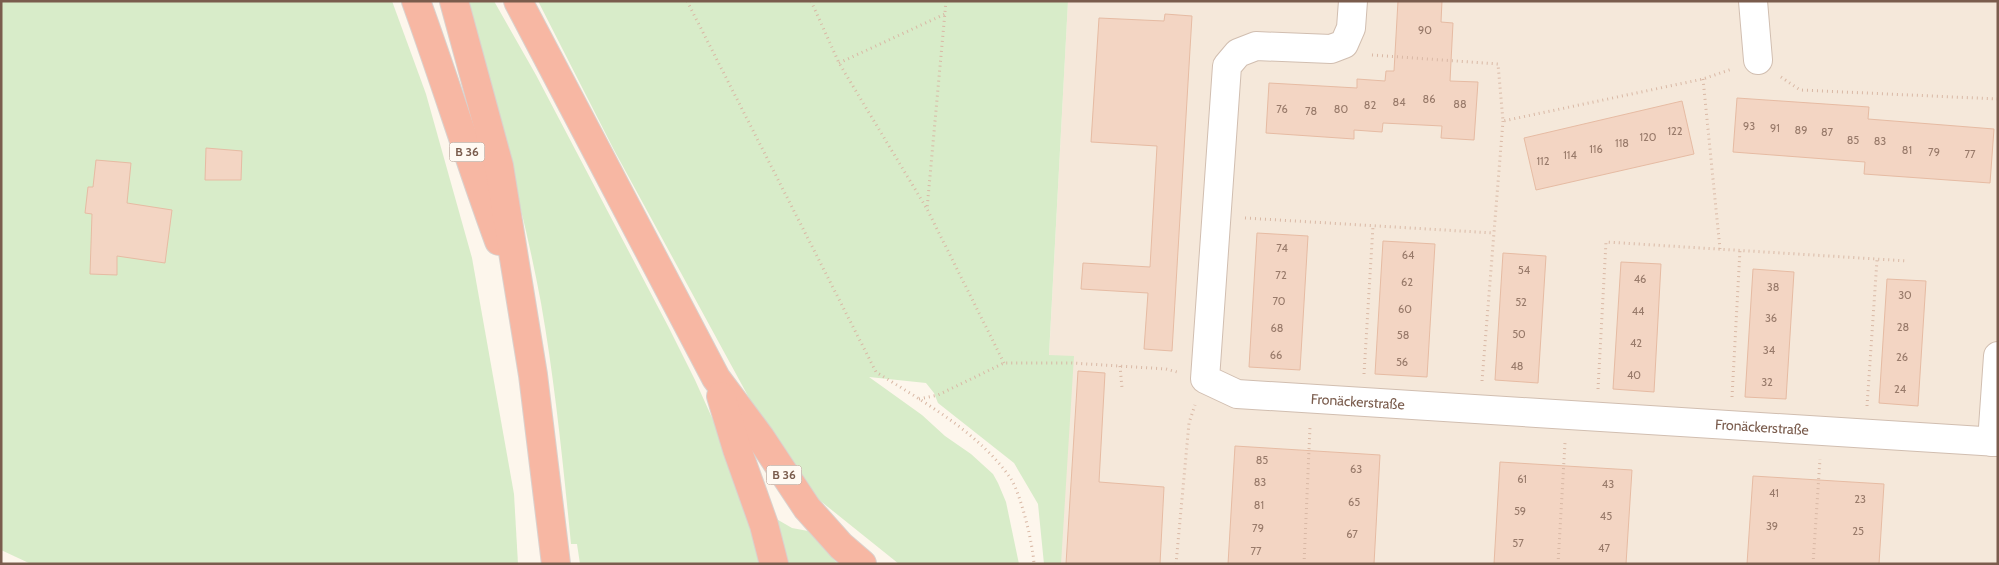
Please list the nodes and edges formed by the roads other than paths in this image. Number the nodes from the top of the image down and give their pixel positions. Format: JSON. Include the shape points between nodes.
{"nodes":[{"id":1,"x":416,"y":1,"type":"edge"},
{"id":2,"x":454,"y":1,"type":"edge"},
{"id":3,"x":518,"y":1,"type":"edge"},
{"id":4,"x":1353,"y":1,"type":"edge"},
{"id":5,"x":1753,"y":1,"type":"edge"},
{"id":6,"x":1758,"y":60,"type":"road end"},
{"id":7,"x":520,"y":302,"type":"junction"},
{"id":8,"x":1998,"y":356,"type":"edge"},
{"id":9,"x":716,"y":378,"type":"junction"},
{"id":10,"x":1995,"y":442,"type":"edge"},
{"id":11,"x":556,"y":564,"type":"edge"},
{"id":12,"x":774,"y":564,"type":"edge"},
{"id":13,"x":862,"y":564,"type":"edge"}],
"edges":[{"from":1,"to":7,"type":"highway","number":"B 36"},
{"from":2,"to":7,"type":"highway","number":"B 36","via":[[499,166]]},
{"from":3,"to":9,"type":"highway","number":"B 36"},
{"from":4,"to":10,"type":"street","name":"Fronäckerstraße","via":[[1351,28],[1344,44],[1331,49],[1256,46],[1238,53],[1227,66],[1205,379],[1237,394]]},
{"from":5,"to":6,"type":"street"},
{"from":7,"to":11,"type":"highway","number":"B 36","via":[[534,384]]},
{"from":8,"to":10,"type":"street"},
{"from":9,"to":12,"type":"highway","number":"B 36"},
{"from":9,"to":13,"type":"highway","number":"B 36","via":[[807,508]]}]}
